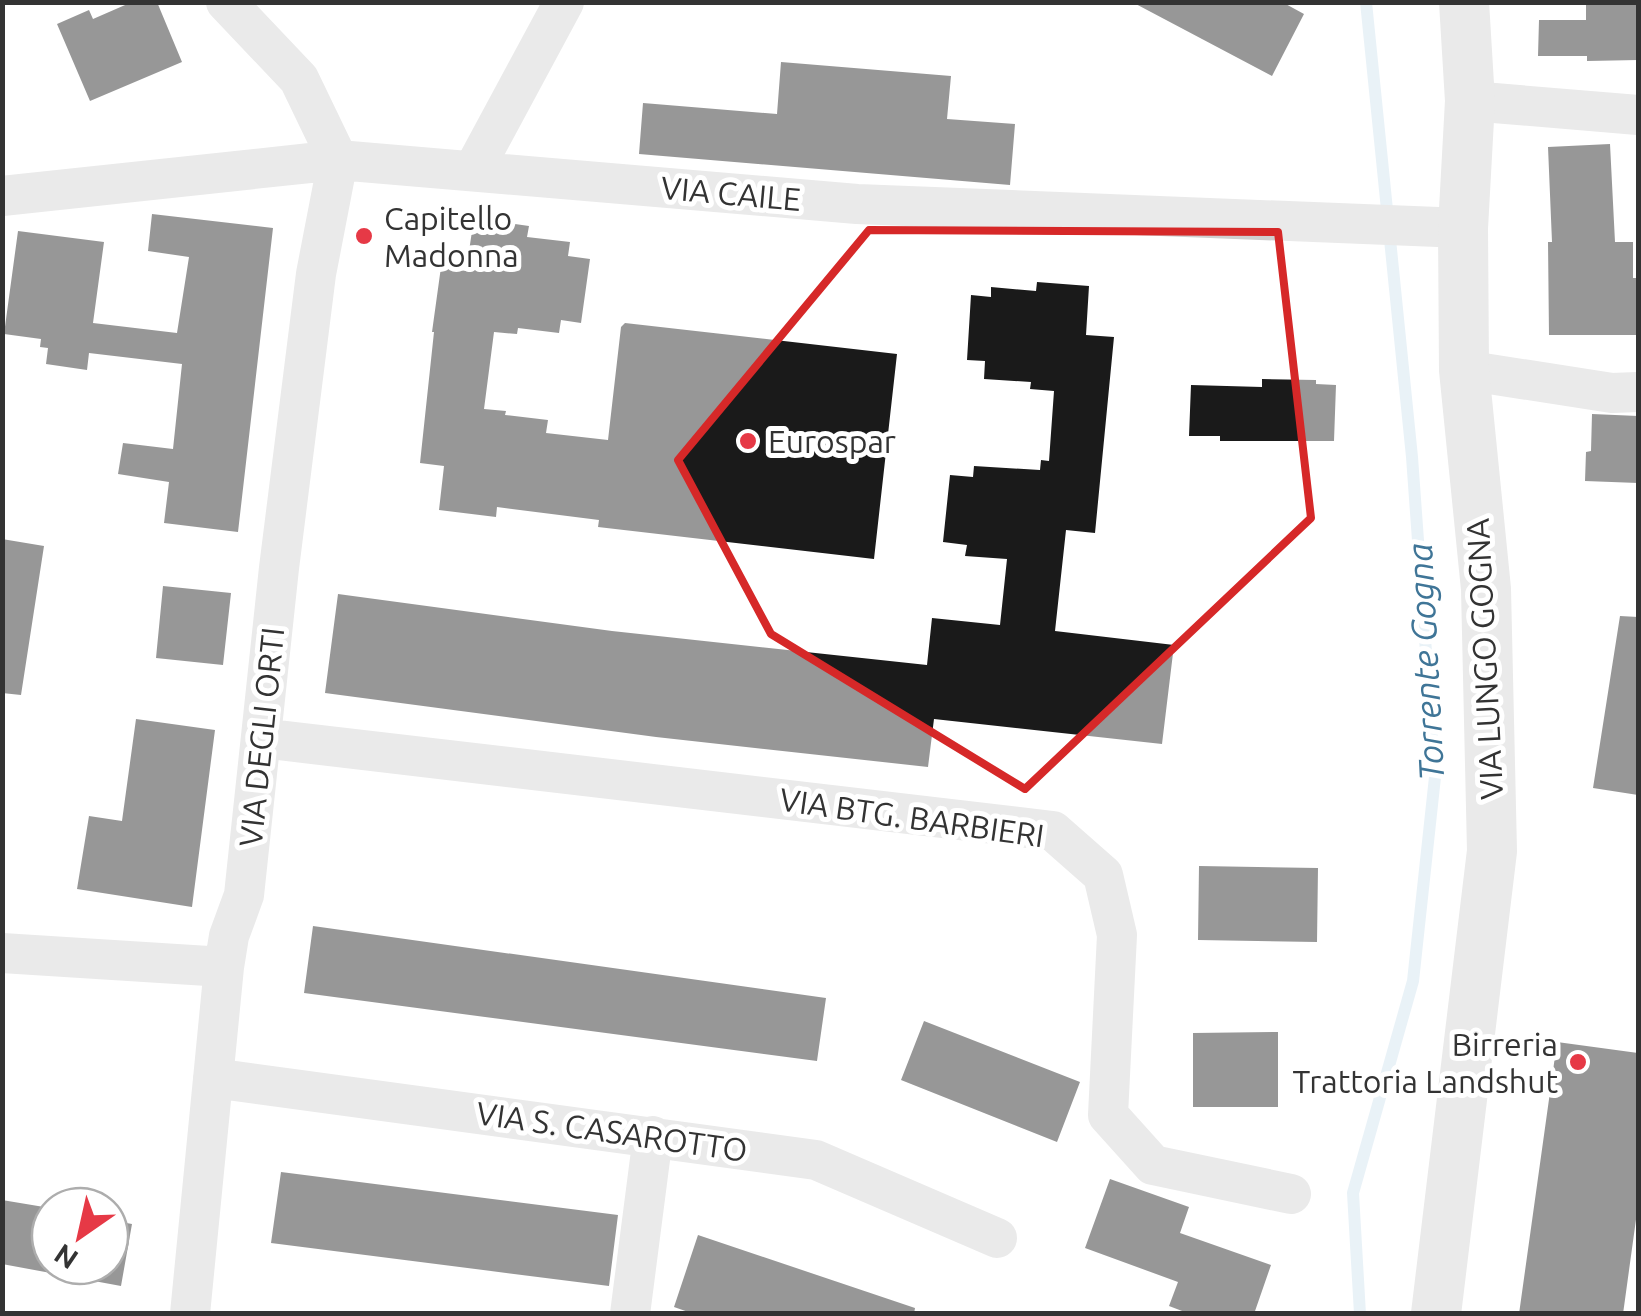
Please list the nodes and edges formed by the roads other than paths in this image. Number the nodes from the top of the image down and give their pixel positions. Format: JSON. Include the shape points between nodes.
{"nodes":[{"id":1,"x":226,"y":2,"type":"edge"},
{"id":2,"x":564,"y":2,"type":"edge"},
{"id":3,"x":1464,"y":2,"type":"edge"},
{"id":4,"x":1470,"y":101,"type":"junction"},
{"id":5,"x":1638,"y":114,"type":"edge"},
{"id":6,"x":338,"y":160,"type":"junction"},
{"id":7,"x":473,"y":171,"type":"junction"},
{"id":8,"x":2,"y":196,"type":"edge"},
{"id":9,"x":1447,"y":227,"type":"junction"},
{"id":10,"x":1464,"y":370,"type":"junction"},
{"id":11,"x":1638,"y":392,"type":"edge"},
{"id":12,"x":262,"y":738,"type":"junction"},
{"id":13,"x":2,"y":953,"type":"edge"},
{"id":14,"x":224,"y":967,"type":"junction"},
{"id":15,"x":213,"y":1078,"type":"junction"},
{"id":16,"x":653,"y":1136,"type":"junction"},
{"id":17,"x":1291,"y":1194,"type":"dead end"},
{"id":18,"x":997,"y":1238,"type":"dead end"},
{"id":19,"x":190,"y":1314,"type":"edge"},
{"id":20,"x":630,"y":1314,"type":"edge"},
{"id":21,"x":1436,"y":1314,"type":"edge"}],
"edges":[{"from":1,"to":6,"type":"street","via":[[299,79]]},
{"from":2,"to":7,"type":"street"},
{"from":3,"to":4,"type":"street","name":"VIA LUNGO GOGNA"},
{"from":4,"to":5,"type":"street"},
{"from":4,"to":9,"type":"street","name":"VIA LUNGO GOGNA"},
{"from":6,"to":7,"type":"street","name":"VIA CAILE"},
{"from":6,"to":8,"type":"street","name":"VIA CAILE"},
{"from":6,"to":12,"type":"street","name":"VIA DEGLI ORTI","via":[[316,269]]},
{"from":7,"to":9,"type":"street","name":"VIA CAILE","via":[[857,204]]},
{"from":9,"to":10,"type":"street","name":"VIA LUNGO GOGNA"},
{"from":10,"to":11,"type":"street"},
{"from":10,"to":21,"type":"street","name":"VIA LUNGO GOGNA","via":[[1486,589],[1492,851]]},
{"from":12,"to":14,"type":"street","name":"VIA DEGLI ORTI","via":[[244,895]]},
{"from":12,"to":17,"type":"street","name":"VIA BTG. BARBIERI","via":[[1053,831],[1103,874],[1117,936],[1108,1115],[1153,1165]]},
{"from":13,"to":14,"type":"street"},
{"from":14,"to":15,"type":"street","name":"VIA DEGLI ORTI"},
{"from":15,"to":16,"type":"street","name":"VIA S. CASAROTTO"},
{"from":15,"to":19,"type":"street","name":"VIA DEGLI ORTI"},
{"from":16,"to":18,"type":"street","name":"VIA S. CASAROTTO","via":[[816,1160]]},
{"from":16,"to":20,"type":"street"}]}
